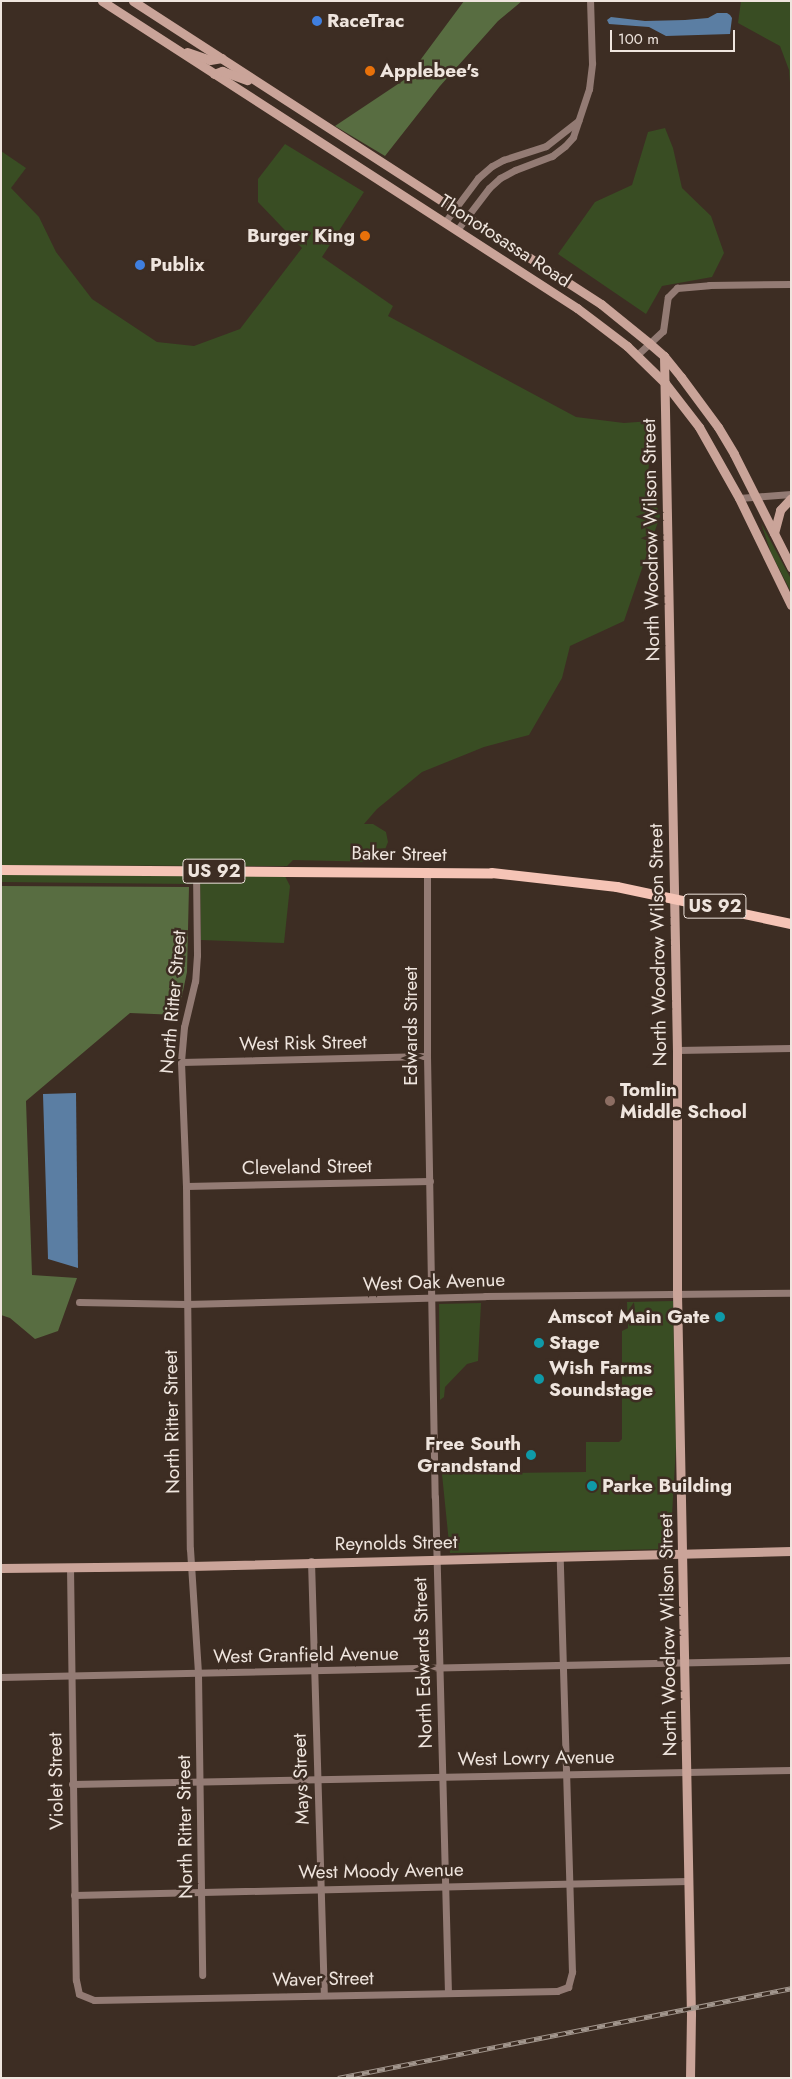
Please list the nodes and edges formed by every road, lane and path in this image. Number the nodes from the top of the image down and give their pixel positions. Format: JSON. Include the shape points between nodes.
{"nodes":[{"id":1,"x":102,"y":1,"type":"edge"},
{"id":2,"x":133,"y":1,"type":"edge"},
{"id":3,"x":590,"y":1,"type":"edge"},
{"id":4,"x":171,"y":45,"type":"junction"},
{"id":5,"x":222,"y":58,"type":"junction"},
{"id":6,"x":214,"y":74,"type":"junction"},
{"id":7,"x":277,"y":94,"type":"junction"},
{"id":8,"x":578,"y":120,"type":"junction"},
{"id":9,"x":536,"y":149,"type":"junction"},
{"id":10,"x":541,"y":161,"type":"junction"},
{"id":11,"x":455,"y":209,"type":"junction"},
{"id":12,"x":467,"y":217,"type":"junction"},
{"id":13,"x":445,"y":222,"type":"junction"},
{"id":14,"x":457,"y":230,"type":"junction"},
{"id":15,"x":791,"y":284,"type":"edge"},
{"id":16,"x":649,"y":343,"type":"junction"},
{"id":17,"x":637,"y":355,"type":"junction"},
{"id":18,"x":664,"y":356,"type":"junction"},
{"id":19,"x":665,"y":383,"type":"junction"},
{"id":20,"x":791,"y":494,"type":"edge"},
{"id":21,"x":756,"y":496,"type":"junction"},
{"id":22,"x":739,"y":498,"type":"junction"},
{"id":23,"x":791,"y":498,"type":"edge"},
{"id":24,"x":774,"y":534,"type":"junction"},
{"id":25,"x":791,"y":568,"type":"edge"},
{"id":26,"x":791,"y":605,"type":"edge"},
{"id":27,"x":1,"y":870,"type":"edge"},
{"id":28,"x":196,"y":870,"type":"junction"},
{"id":29,"x":427,"y":871,"type":"junction"},
{"id":30,"x":674,"y":897,"type":"junction"},
{"id":31,"x":791,"y":924,"type":"edge"},
{"id":32,"x":791,"y":1048,"type":"edge"},
{"id":33,"x":677,"y":1050,"type":"junction"},
{"id":34,"x":427,"y":1056,"type":"junction"},
{"id":35,"x":181,"y":1062,"type":"junction"},
{"id":36,"x":430,"y":1181,"type":"junction"},
{"id":37,"x":186,"y":1186,"type":"junction"},
{"id":38,"x":677,"y":1293,"type":"junction"},
{"id":39,"x":791,"y":1293,"type":"edge"},
{"id":40,"x":433,"y":1298,"type":"junction"},
{"id":41,"x":79,"y":1302,"type":"dead end"},
{"id":42,"x":186,"y":1304,"type":"junction"},
{"id":43,"x":791,"y":1551,"type":"edge"},
{"id":44,"x":683,"y":1554,"type":"junction"},
{"id":45,"x":560,"y":1556,"type":"junction"},
{"id":46,"x":436,"y":1558,"type":"junction"},
{"id":47,"x":312,"y":1562,"type":"junction"},
{"id":48,"x":191,"y":1566,"type":"junction"},
{"id":49,"x":70,"y":1567,"type":"junction"},
{"id":50,"x":1,"y":1568,"type":"edge"},
{"id":51,"x":791,"y":1660,"type":"edge"},
{"id":52,"x":686,"y":1662,"type":"junction"},
{"id":53,"x":563,"y":1666,"type":"junction"},
{"id":54,"x":439,"y":1668,"type":"junction"},
{"id":55,"x":314,"y":1672,"type":"junction"},
{"id":56,"x":198,"y":1674,"type":"junction"},
{"id":57,"x":71,"y":1677,"type":"junction"},
{"id":58,"x":1,"y":1678,"type":"edge"},
{"id":59,"x":791,"y":1770,"type":"edge"},
{"id":60,"x":687,"y":1771,"type":"junction"},
{"id":61,"x":566,"y":1774,"type":"junction"},
{"id":62,"x":443,"y":1776,"type":"junction"},
{"id":63,"x":318,"y":1779,"type":"junction"},
{"id":64,"x":200,"y":1780,"type":"junction"},
{"id":65,"x":72,"y":1784,"type":"junction"},
{"id":66,"x":688,"y":1882,"type":"junction"},
{"id":67,"x":569,"y":1884,"type":"junction"},
{"id":68,"x":446,"y":1886,"type":"junction"},
{"id":69,"x":321,"y":1888,"type":"junction"},
{"id":70,"x":202,"y":1891,"type":"junction"},
{"id":71,"x":74,"y":1895,"type":"junction"},
{"id":72,"x":202,"y":1975,"type":"dead end"},
{"id":73,"x":448,"y":1993,"type":"junction"},
{"id":74,"x":79,"y":1994,"type":"joint"},
{"id":75,"x":324,"y":1995,"type":"junction"},
{"id":76,"x":690,"y":2078,"type":"edge"}],
"edges":[{"from":1,"to":4,"type":"main road","name":"Thonotosassa Road"},
{"from":2,"to":5,"type":"main road","name":"Thonotosassa Road"},
{"from":3,"to":8,"type":"street","via":[[592,63],[589,89]]},
{"from":4,"to":5,"type":"main road","via":[[210,60]]},
{"from":4,"to":6,"type":"main road","name":"Thonotosassa Road"},
{"from":5,"to":7,"type":"main road","name":"Thonotosassa Road"},
{"from":6,"to":7,"type":"main road","via":[[231,72]]},
{"from":6,"to":13,"type":"main road","name":"Thonotosassa Road"},
{"from":7,"to":11,"type":"main road","name":"Thonotosassa Road"},
{"from":8,"to":9,"type":"street","via":[[558,138]]},
{"from":8,"to":10,"type":"street","via":[[565,146]]},
{"from":9,"to":10,"type":"street"},
{"from":9,"to":11,"type":"street","via":[[492,166],[478,178]]},
{"from":10,"to":12,"type":"street","via":[[500,178]]},
{"from":11,"to":12,"type":"main road","name":"Thonotosassa Road"},
{"from":11,"to":13,"type":"street"},
{"from":12,"to":14,"type":"street"},
{"from":12,"to":16,"type":"main road","name":"Thonotosassa Road","via":[[601,304]]},
{"from":13,"to":14,"type":"main road","name":"Thonotosassa Road"},
{"from":14,"to":17,"type":"main road","name":"Thonotosassa Road","via":[[577,308]]},
{"from":15,"to":16,"type":"street","via":[[677,288],[665,306],[663,331]]},
{"from":16,"to":17,"type":"street"},
{"from":16,"to":18,"type":"main road","name":"Thonotosassa Road"},
{"from":17,"to":19,"type":"main road","name":"Thonotosassa Road"},
{"from":18,"to":19,"type":"main road","name":"North Woodrow Wilson Street"},
{"from":18,"to":21,"type":"main road","name":"Thonotosassa Road","via":[[701,401]]},
{"from":19,"to":22,"type":"main road","name":"Thonotosassa Road","via":[[699,427]]},
{"from":19,"to":30,"type":"main road","name":"North Woodrow Wilson Street"},
{"from":20,"to":21,"type":"street"},
{"from":21,"to":22,"type":"street"},
{"from":21,"to":24,"type":"main road","name":"Thonotosassa Road"},
{"from":22,"to":26,"type":"main road","name":"Thonotosassa Road"},
{"from":23,"to":24,"type":"main road","via":[[780,510]]},
{"from":24,"to":25,"type":"main road","name":"Thonotosassa Road"},
{"from":27,"to":28,"type":"main road","name":"Baker Street","number":"US 92"},
{"from":28,"to":29,"type":"main road","name":"Baker Street","number":"US 92"},
{"from":28,"to":35,"type":"street","name":"North Ritter Street","via":[[197,955]]},
{"from":29,"to":30,"type":"main road","name":"Baker Street","number":"US 92","via":[[551,878]]},
{"from":29,"to":34,"type":"street","name":"Edwards Street"},
{"from":30,"to":31,"type":"main road","name":"Baker Street","number":"US 92"},
{"from":30,"to":33,"type":"main road","name":"North Woodrow Wilson Street"},
{"from":32,"to":33,"type":"street"},
{"from":33,"to":38,"type":"main road","name":"North Woodrow Wilson Street"},
{"from":34,"to":35,"type":"street","name":"West Risk Street"},
{"from":34,"to":36,"type":"street","name":"Edwards Street"},
{"from":35,"to":37,"type":"street","name":"North Ritter Street"},
{"from":36,"to":37,"type":"street","name":"Cleveland Street"},
{"from":36,"to":40,"type":"street","name":"North Edwards Street"},
{"from":37,"to":42,"type":"street","name":"North Ritter Street"},
{"from":38,"to":39,"type":"street","name":"West Oak Avenue"},
{"from":38,"to":40,"type":"street","name":"West Oak Avenue"},
{"from":38,"to":44,"type":"main road","name":"North Woodrow Wilson Street"},
{"from":40,"to":42,"type":"street","name":"West Oak Avenue"},
{"from":40,"to":46,"type":"street","name":"North Edwards Street"},
{"from":41,"to":42,"type":"street","name":"West Oak Avenue"},
{"from":42,"to":48,"type":"street","name":"North Ritter Street"},
{"from":43,"to":44,"type":"main road","name":"Reynolds Street"},
{"from":44,"to":45,"type":"main road","name":"Reynolds Street"},
{"from":44,"to":52,"type":"main road","name":"North Woodrow Wilson Street"},
{"from":45,"to":46,"type":"main road","name":"Reynolds Street"},
{"from":45,"to":53,"type":"street"},
{"from":46,"to":47,"type":"main road","name":"Reynolds Street"},
{"from":46,"to":54,"type":"street","name":"North Edwards Street"},
{"from":47,"to":48,"type":"main road","name":"Reynolds Street"},
{"from":47,"to":55,"type":"street","name":"Mays Street"},
{"from":48,"to":49,"type":"main road","name":"Reynolds Street"},
{"from":48,"to":56,"type":"street","name":"North Ritter Street"},
{"from":49,"to":50,"type":"main road","name":"Reynolds Street"},
{"from":49,"to":57,"type":"street","name":"Violet Street"},
{"from":51,"to":52,"type":"street","name":"West Granfield Avenue"},
{"from":52,"to":53,"type":"street","name":"West Granfield Avenue"},
{"from":52,"to":60,"type":"main road","name":"North Woodrow Wilson Street"},
{"from":53,"to":54,"type":"street","name":"West Granfield Avenue"},
{"from":53,"to":61,"type":"street"},
{"from":54,"to":55,"type":"street","name":"West Granfield Avenue"},
{"from":54,"to":62,"type":"street","name":"North Edwards Street"},
{"from":55,"to":56,"type":"street","name":"West Granfield Avenue"},
{"from":55,"to":63,"type":"street","name":"Mays Street"},
{"from":56,"to":57,"type":"street","name":"West Granfield Avenue"},
{"from":56,"to":64,"type":"street","name":"North Ritter Street"},
{"from":57,"to":58,"type":"street","name":"West Granfield Avenue"},
{"from":57,"to":65,"type":"street","name":"Violet Street"},
{"from":59,"to":60,"type":"street","name":"West Lowry Avenue"},
{"from":60,"to":61,"type":"street","name":"West Lowry Avenue"},
{"from":60,"to":66,"type":"main road","name":"North Woodrow Wilson Street"},
{"from":61,"to":62,"type":"street","name":"West Lowry Avenue"},
{"from":61,"to":67,"type":"street"},
{"from":62,"to":63,"type":"street","name":"West Lowry Avenue"},
{"from":62,"to":68,"type":"street","name":"North Edwards Street"},
{"from":63,"to":64,"type":"street","name":"West Lowry Avenue"},
{"from":63,"to":69,"type":"street","name":"Mays Street"},
{"from":64,"to":65,"type":"street","name":"West Lowry Avenue"},
{"from":64,"to":70,"type":"street","name":"North Ritter Street"},
{"from":65,"to":71,"type":"street","name":"Violet Street"},
{"from":66,"to":67,"type":"street","name":"West Moody Avenue"},
{"from":66,"to":76,"type":"main road","name":"North Woodrow Wilson Street"},
{"from":67,"to":68,"type":"street","name":"West Moody Avenue"},
{"from":67,"to":73,"type":"street","name":"Waver Street","via":[[572,1972],[568,1987],[557,1991]]},
{"from":68,"to":69,"type":"street","name":"West Moody Avenue"},
{"from":68,"to":73,"type":"street","name":"North Edwards Street"},
{"from":69,"to":70,"type":"street","name":"West Moody Avenue"},
{"from":69,"to":75,"type":"street","name":"Mays Street"},
{"from":70,"to":71,"type":"street","name":"West Moody Avenue"},
{"from":70,"to":72,"type":"street","name":"North Ritter Street"},
{"from":71,"to":74,"type":"street","name":"Violet Street"},
{"from":73,"to":75,"type":"street","name":"Waver Street"},
{"from":74,"to":75,"type":"street","name":"Waver Street","via":[[94,2000]]}]}
